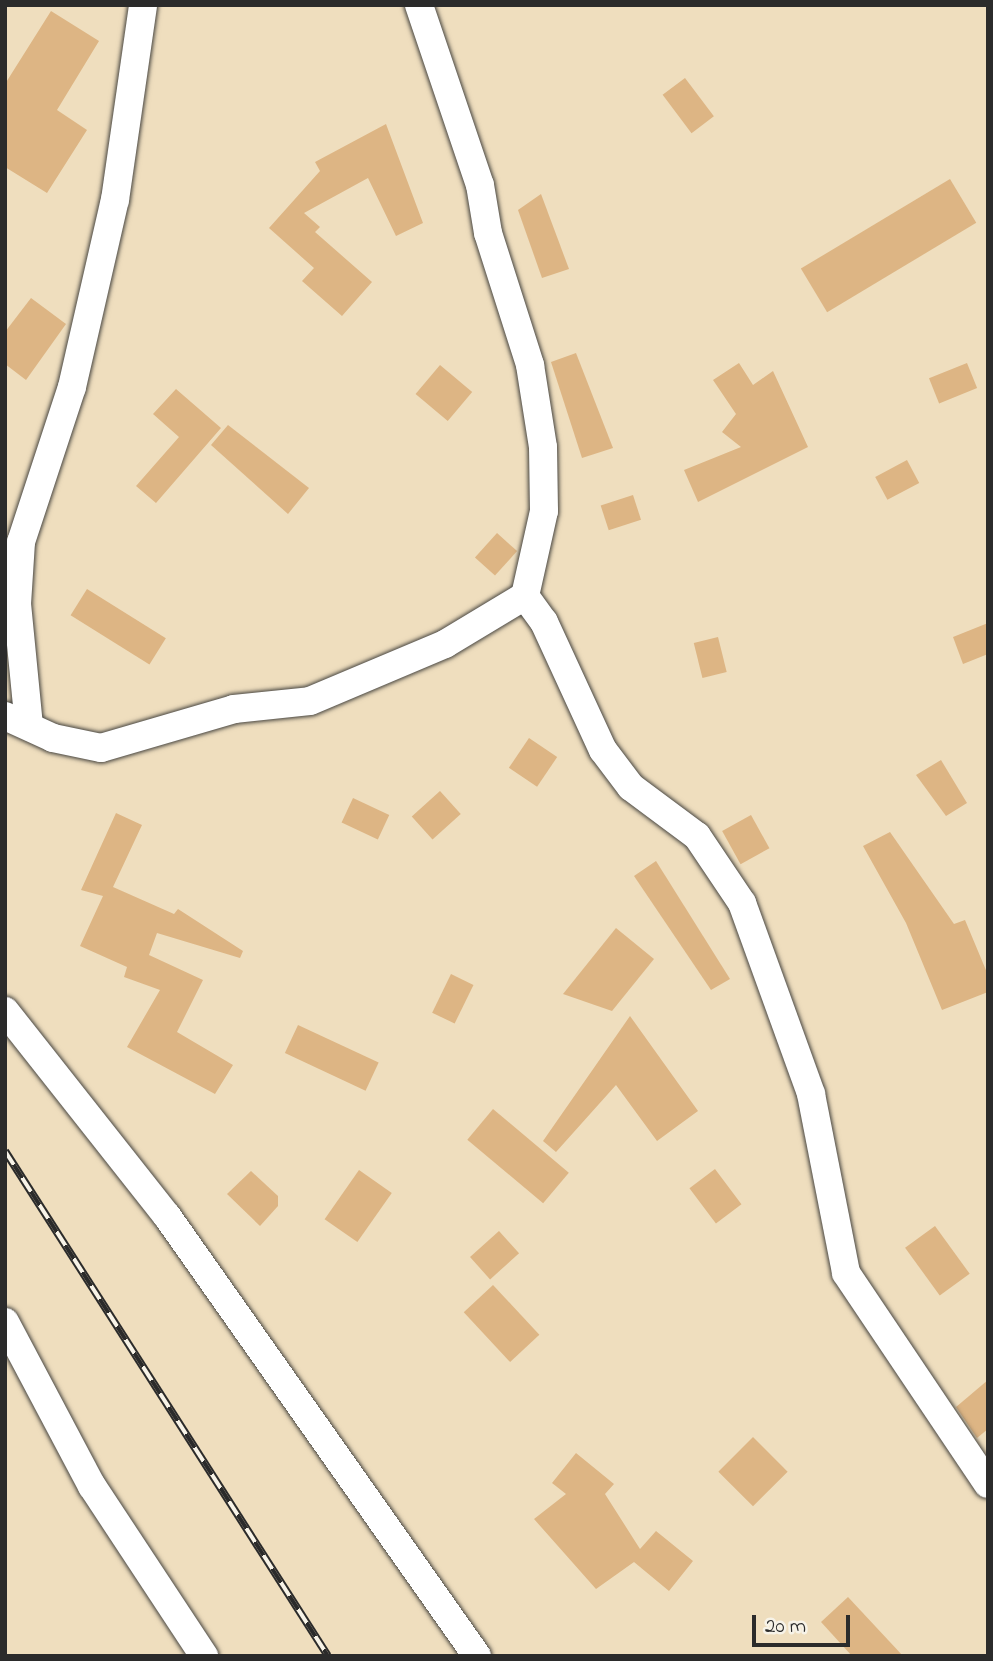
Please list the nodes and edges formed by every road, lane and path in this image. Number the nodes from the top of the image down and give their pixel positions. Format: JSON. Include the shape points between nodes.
{"nodes":[{"id":1,"x":143,"y":5,"type":"edge"},
{"id":2,"x":419,"y":5,"type":"edge"},
{"id":3,"x":525,"y":596,"type":"junction"},
{"id":4,"x":17,"y":721,"type":"edge"},
{"id":5,"x":5,"y":1011,"type":"edge"},
{"id":6,"x":5,"y":1322,"type":"edge"},
{"id":7,"x":988,"y":1483,"type":"edge"},
{"id":8,"x":204,"y":1656,"type":"edge"},
{"id":9,"x":477,"y":1656,"type":"edge"}],
"edges":[{"from":1,"to":4,"type":"street","via":[[112,213],[72,387],[21,542]]},
{"from":2,"to":3,"type":"street","via":[[480,185],[488,233],[530,365],[543,447],[544,511]]},
{"from":3,"to":4,"type":"street","via":[[445,644],[310,701],[234,709],[101,748]]},
{"from":3,"to":7,"type":"street","via":[[544,622],[603,750],[631,787],[697,836],[742,903],[811,1094],[846,1273]]},
{"from":5,"to":9,"type":"street","via":[[167,1216]]},
{"from":6,"to":8,"type":"street","via":[[92,1486]]}]}
